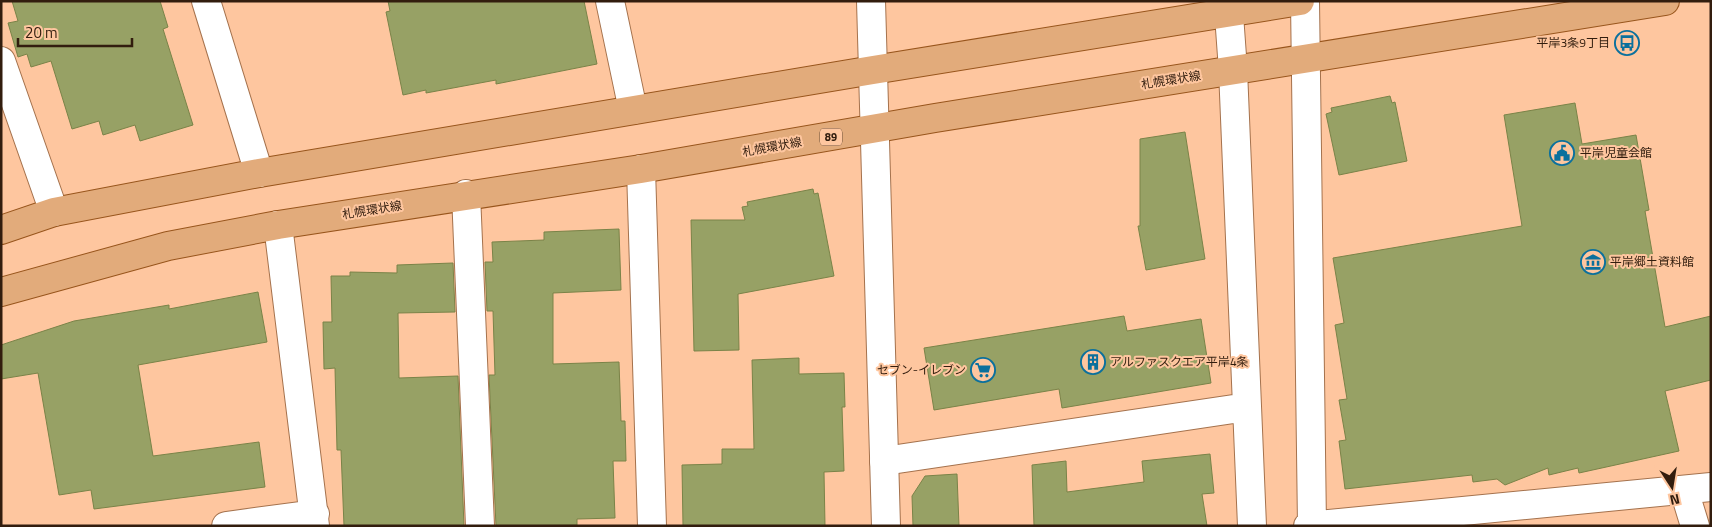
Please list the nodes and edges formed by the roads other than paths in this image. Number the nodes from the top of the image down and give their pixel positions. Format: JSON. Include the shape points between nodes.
{"nodes":[{"id":1,"x":206,"y":1,"type":"edge"},
{"id":2,"x":610,"y":1,"type":"edge"},
{"id":3,"x":871,"y":1,"type":"edge"},
{"id":4,"x":1300,"y":1,"type":"edge"},
{"id":5,"x":1305,"y":1,"type":"edge"},
{"id":6,"x":1665,"y":1,"type":"edge"},
{"id":7,"x":1229,"y":7,"type":"edge"},
{"id":8,"x":1306,"y":60,"type":"junction"},
{"id":9,"x":1,"y":61,"type":"edge"},
{"id":10,"x":874,"y":70,"type":"junction"},
{"id":11,"x":1233,"y":70,"type":"junction"},
{"id":12,"x":633,"y":110,"type":"junction"},
{"id":13,"x":875,"y":128,"type":"junction"},
{"id":14,"x":641,"y":169,"type":"junction"},
{"id":15,"x":259,"y":173,"type":"junction"},
{"id":16,"x":466,"y":194,"type":"junction"},
{"id":17,"x":54,"y":212,"type":"junction"},
{"id":18,"x":278,"y":225,"type":"junction"},
{"id":19,"x":1,"y":230,"type":"edge"},
{"id":20,"x":1,"y":292,"type":"edge"},
{"id":21,"x":1247,"y":407,"type":"junction"},
{"id":22,"x":884,"y":461,"type":"junction"},
{"id":23,"x":1698,"y":488,"type":"edge"},
{"id":24,"x":315,"y":520,"type":"edge"},
{"id":25,"x":1441,"y":520,"type":"edge"},
{"id":26,"x":226,"y":526,"type":"edge"},
{"id":27,"x":480,"y":526,"type":"edge"},
{"id":28,"x":652,"y":526,"type":"edge"},
{"id":29,"x":886,"y":526,"type":"edge"},
{"id":30,"x":1252,"y":526,"type":"edge"},
{"id":31,"x":1308,"y":526,"type":"edge"},
{"id":32,"x":1312,"y":526,"type":"edge"},
{"id":33,"x":1694,"y":526,"type":"edge"}],
"edges":[{"from":1,"to":15,"type":"street"},
{"from":2,"to":12,"type":"street"},
{"from":3,"to":10,"type":"street"},
{"from":4,"to":7,"type":"main road"},
{"from":5,"to":8,"type":"street"},
{"from":6,"to":8,"type":"main road","name":"札幌環状線","number":"89"},
{"from":7,"to":10,"type":"main road"},
{"from":7,"to":11,"type":"street"},
{"from":8,"to":11,"type":"main road","name":"札幌環状線","number":"89"},
{"from":8,"to":32,"type":"street"},
{"from":9,"to":17,"type":"street"},
{"from":10,"to":12,"type":"main road"},
{"from":10,"to":13,"type":"street"},
{"from":11,"to":13,"type":"main road","name":"札幌環状線","number":"89"},
{"from":11,"to":21,"type":"street"},
{"from":12,"to":15,"type":"main road"},
{"from":13,"to":14,"type":"main road","name":"札幌環状線","number":"89"},
{"from":13,"to":22,"type":"street"},
{"from":14,"to":16,"type":"main road","name":"札幌環状線","number":"89"},
{"from":14,"to":28,"type":"street"},
{"from":15,"to":17,"type":"main road"},
{"from":16,"to":18,"type":"main road","name":"札幌環状線","number":"89"},
{"from":16,"to":27,"type":"street"},
{"from":17,"to":19,"type":"main road"},
{"from":18,"to":20,"type":"main road","name":"札幌環状線","number":"89","via":[[168,246]]},
{"from":18,"to":24,"type":"street"},
{"from":21,"to":22,"type":"street"},
{"from":21,"to":30,"type":"street"},
{"from":22,"to":29,"type":"street"},
{"from":23,"to":25,"type":"street"},
{"from":23,"to":33,"type":"street"},
{"from":24,"to":26,"type":"street"},
{"from":25,"to":32,"type":"street"},
{"from":31,"to":32,"type":"street"}]}
